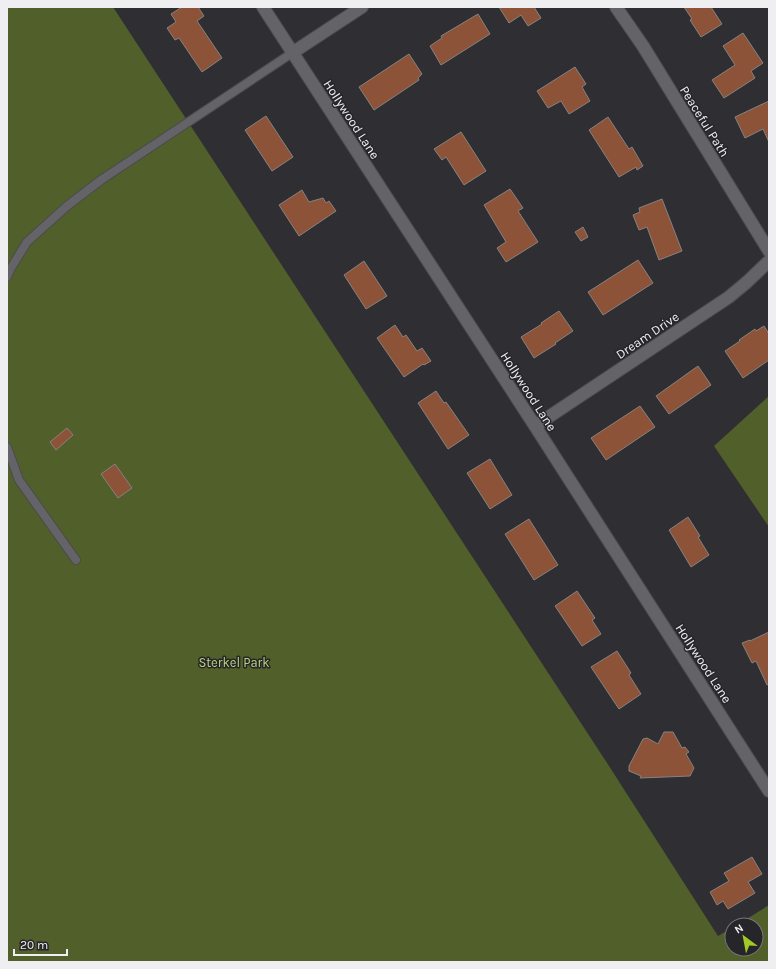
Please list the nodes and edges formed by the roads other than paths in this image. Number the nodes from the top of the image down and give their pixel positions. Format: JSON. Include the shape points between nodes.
{"nodes":[{"id":1,"x":263,"y":7,"type":"edge"},
{"id":2,"x":362,"y":7,"type":"edge"},
{"id":3,"x":616,"y":7,"type":"edge"},
{"id":4,"x":292,"y":53,"type":"junction"},
{"id":5,"x":769,"y":251,"type":"edge"},
{"id":6,"x":769,"y":261,"type":"edge"},
{"id":7,"x":7,"y":277,"type":"edge"},
{"id":8,"x":535,"y":426,"type":"junction"},
{"id":9,"x":7,"y":447,"type":"edge"},
{"id":10,"x":76,"y":560,"type":"dead end"},
{"id":11,"x":769,"y":791,"type":"edge"}],
"edges":[{"from":1,"to":4,"type":"street","name":"Hollywood Lane"},
{"from":2,"to":4,"type":"street"},
{"from":3,"to":5,"type":"street","name":"Peaceful Path","via":[[643,46]]},
{"from":4,"to":7,"type":"lane","via":[[101,180],[67,206],[27,242]]},
{"from":4,"to":8,"type":"street","name":"Hollywood Lane"},
{"from":6,"to":8,"type":"street","name":"Dream Drive","via":[[729,297]]},
{"from":8,"to":11,"type":"street","name":"Hollywood Lane"},
{"from":9,"to":10,"type":"lane","via":[[19,480]]}]}
